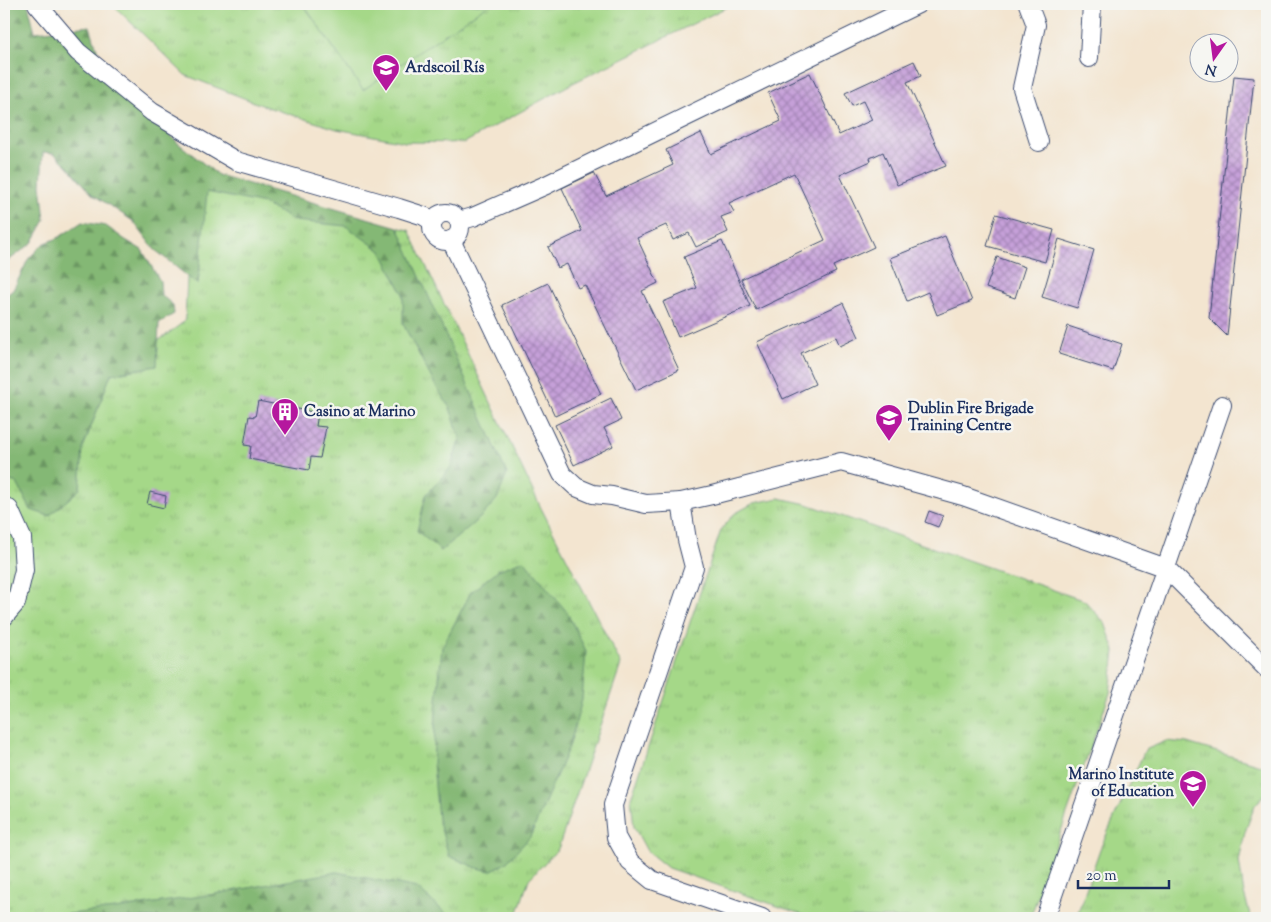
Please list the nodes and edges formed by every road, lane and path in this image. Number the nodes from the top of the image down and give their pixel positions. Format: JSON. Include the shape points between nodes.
{"nodes":[{"id":1,"x":37,"y":4,"type":"edge"},
{"id":2,"x":918,"y":4,"type":"edge"},
{"id":3,"x":1028,"y":4,"type":"edge"},
{"id":4,"x":1092,"y":4,"type":"edge"},
{"id":5,"x":1089,"y":58,"type":"dead end"},
{"id":6,"x":1040,"y":142,"type":"dead end"},
{"id":7,"x":432,"y":221,"type":"junction"},
{"id":8,"x":459,"y":221,"type":"junction"},
{"id":9,"x":451,"y":240,"type":"junction"},
{"id":10,"x":1222,"y":405,"type":"dead end"},
{"id":11,"x":681,"y":502,"type":"junction"},
{"id":12,"x":4,"y":506,"type":"edge"},
{"id":13,"x":1166,"y":568,"type":"junction"},
{"id":14,"x":4,"y":617,"type":"edge"},
{"id":15,"x":1267,"y":669,"type":"edge"},
{"id":16,"x":762,"y":918,"type":"edge"},
{"id":17,"x":1045,"y":918,"type":"edge"}],
"edges":[{"from":1,"to":7,"type":"lane","via":[[78,52],[152,112],[236,161],[399,208]]},
{"from":2,"to":8,"type":"lane","via":[[546,185],[473,218]]},
{"from":3,"to":6,"type":"lane","via":[[1036,25],[1022,88]]},
{"from":4,"to":5,"type":"lane"},
{"from":7,"to":8,"type":"lane","via":[[446,213]]},
{"from":7,"to":9,"type":"lane","via":[[435,237]]},
{"from":8,"to":9,"type":"lane","via":[[456,237]]},
{"from":9,"to":11,"type":"lane","via":[[562,474],[576,487],[593,494],[646,504]]},
{"from":10,"to":13,"type":"lane"},
{"from":11,"to":13,"type":"lane","via":[[841,462],[963,496]]},
{"from":11,"to":16,"type":"lane","via":[[694,567],[613,806],[616,837],[630,862],[652,880]]},
{"from":12,"to":14,"type":"lane","via":[[9,509],[22,538],[24,570],[16,603]]},
{"from":13,"to":15,"type":"lane"},
{"from":13,"to":17,"type":"lane"}]}
